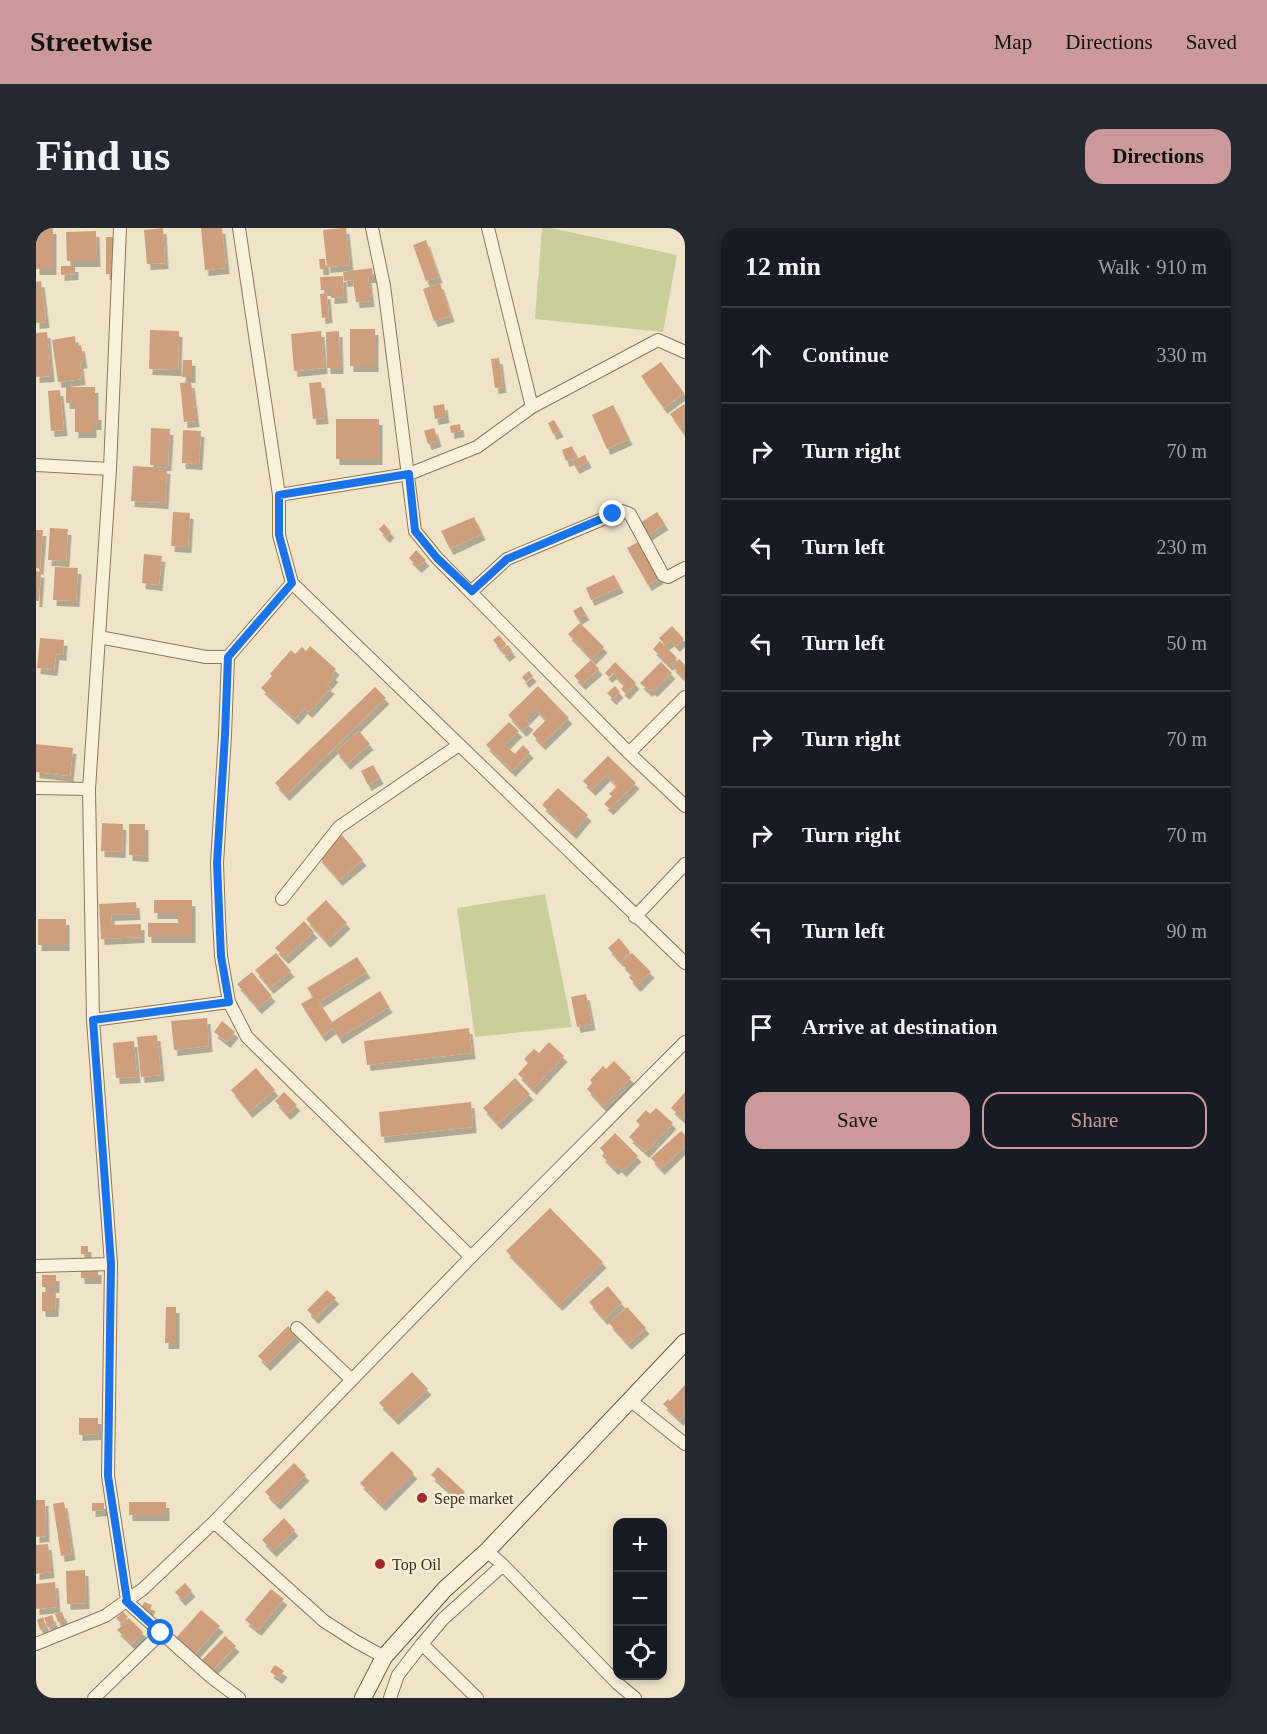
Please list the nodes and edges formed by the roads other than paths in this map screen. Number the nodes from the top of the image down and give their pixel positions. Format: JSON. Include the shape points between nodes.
{"nodes":[{"id":1,"x":120,"y":228,"type":"edge"},
{"id":2,"x":239,"y":228,"type":"edge"},
{"id":3,"x":372,"y":228,"type":"edge"},
{"id":4,"x":488,"y":228,"type":"edge"},
{"id":5,"x":685,"y":352,"type":"edge"},
{"id":6,"x":532,"y":407,"type":"junction"},
{"id":7,"x":36,"y":465,"type":"edge"},
{"id":8,"x":110,"y":469,"type":"junction"},
{"id":9,"x":409,"y":474,"type":"junction"},
{"id":10,"x":279,"y":495,"type":"junction"},
{"id":11,"x":685,"y":568,"type":"edge"},
{"id":12,"x":292,"y":583,"type":"junction"},
{"id":13,"x":472,"y":591,"type":"junction"},
{"id":14,"x":99,"y":637,"type":"junction"},
{"id":15,"x":228,"y":657,"type":"junction"},
{"id":16,"x":685,"y":697,"type":"edge"},
{"id":17,"x":459,"y":746,"type":"junction"},
{"id":18,"x":629,"y":753,"type":"junction"},
{"id":19,"x":36,"y":788,"type":"edge"},
{"id":20,"x":89,"y":789,"type":"junction"},
{"id":21,"x":685,"y":806,"type":"edge"},
{"id":22,"x":685,"y":864,"type":"edge"},
{"id":23,"x":282,"y":898,"type":"dead end"},
{"id":24,"x":635,"y":917,"type":"junction"},
{"id":25,"x":685,"y":963,"type":"edge"},
{"id":26,"x":229,"y":1002,"type":"junction"},
{"id":27,"x":93,"y":1020,"type":"junction"},
{"id":28,"x":685,"y":1042,"type":"edge"},
{"id":29,"x":471,"y":1257,"type":"junction"},
{"id":30,"x":111,"y":1264,"type":"junction"},
{"id":31,"x":36,"y":1266,"type":"edge"},
{"id":32,"x":297,"y":1328,"type":"dead end"},
{"id":33,"x":685,"y":1342,"type":"edge"},
{"id":34,"x":352,"y":1380,"type":"junction"},
{"id":35,"x":630,"y":1400,"type":"junction"},
{"id":36,"x":685,"y":1444,"type":"edge"},
{"id":37,"x":214,"y":1522,"type":"junction"},
{"id":38,"x":487,"y":1551,"type":"junction"},
{"id":39,"x":503,"y":1565,"type":"junction"},
{"id":40,"x":127,"y":1601,"type":"junction"},
{"id":41,"x":161,"y":1633,"type":"junction"},
{"id":42,"x":36,"y":1644,"type":"edge"},
{"id":43,"x":422,"y":1644,"type":"junction"},
{"id":44,"x":384,"y":1657,"type":"junction"},
{"id":45,"x":94,"y":1698,"type":"edge"},
{"id":46,"x":239,"y":1698,"type":"edge"},
{"id":47,"x":363,"y":1698,"type":"edge"},
{"id":48,"x":390,"y":1698,"type":"edge"},
{"id":49,"x":477,"y":1698,"type":"edge"},
{"id":50,"x":635,"y":1698,"type":"edge"}],
"edges":[{"from":1,"to":8,"type":"street"},
{"from":2,"to":10,"type":"street"},
{"from":3,"to":9,"type":"street","via":[[384,286]]},
{"from":4,"to":6,"type":"street"},
{"from":5,"to":6,"type":"street","via":[[658,340]]},
{"from":6,"to":9,"type":"street","via":[[477,447]]},
{"from":7,"to":8,"type":"street"},
{"from":8,"to":14,"type":"street"},
{"from":9,"to":10,"type":"street"},
{"from":9,"to":13,"type":"street","via":[[415,531]]},
{"from":10,"to":12,"type":"street","via":[[279,535]]},
{"from":11,"to":13,"type":"street","via":[[668,577],[663,575],[630,514],[622,511],[507,559]]},
{"from":12,"to":15,"type":"street"},
{"from":12,"to":17,"type":"street"},
{"from":13,"to":18,"type":"street"},
{"from":14,"to":15,"type":"street","via":[[206,657]]},
{"from":14,"to":20,"type":"street"},
{"from":15,"to":26,"type":"street","via":[[217,863],[221,956]]},
{"from":16,"to":18,"type":"street"},
{"from":17,"to":23,"type":"street","via":[[339,827]]},
{"from":17,"to":24,"type":"street"},
{"from":18,"to":21,"type":"street"},
{"from":19,"to":20,"type":"street"},
{"from":20,"to":27,"type":"street"},
{"from":22,"to":24,"type":"street"},
{"from":24,"to":25,"type":"street"},
{"from":26,"to":27,"type":"street"},
{"from":26,"to":29,"type":"street","via":[[247,1037]]},
{"from":27,"to":30,"type":"street"},
{"from":28,"to":29,"type":"street"},
{"from":29,"to":34,"type":"street"},
{"from":30,"to":31,"type":"street"},
{"from":30,"to":40,"type":"street","via":[[108,1476]]},
{"from":32,"to":34,"type":"street"},
{"from":33,"to":35,"type":"street"},
{"from":34,"to":37,"type":"street"},
{"from":35,"to":36,"type":"street"},
{"from":35,"to":38,"type":"street"},
{"from":37,"to":40,"type":"street"},
{"from":37,"to":44,"type":"street","via":[[324,1621]]},
{"from":38,"to":39,"type":"street"},
{"from":38,"to":44,"type":"street","via":[[445,1589]]},
{"from":39,"to":43,"type":"street","via":[[443,1619]]},
{"from":39,"to":50,"type":"street"},
{"from":40,"to":41,"type":"street"},
{"from":40,"to":42,"type":"street","via":[[105,1616]]},
{"from":41,"to":45,"type":"street"},
{"from":41,"to":46,"type":"street"},
{"from":43,"to":48,"type":"street","via":[[398,1675]]},
{"from":43,"to":49,"type":"street"},
{"from":44,"to":47,"type":"street"}]}
